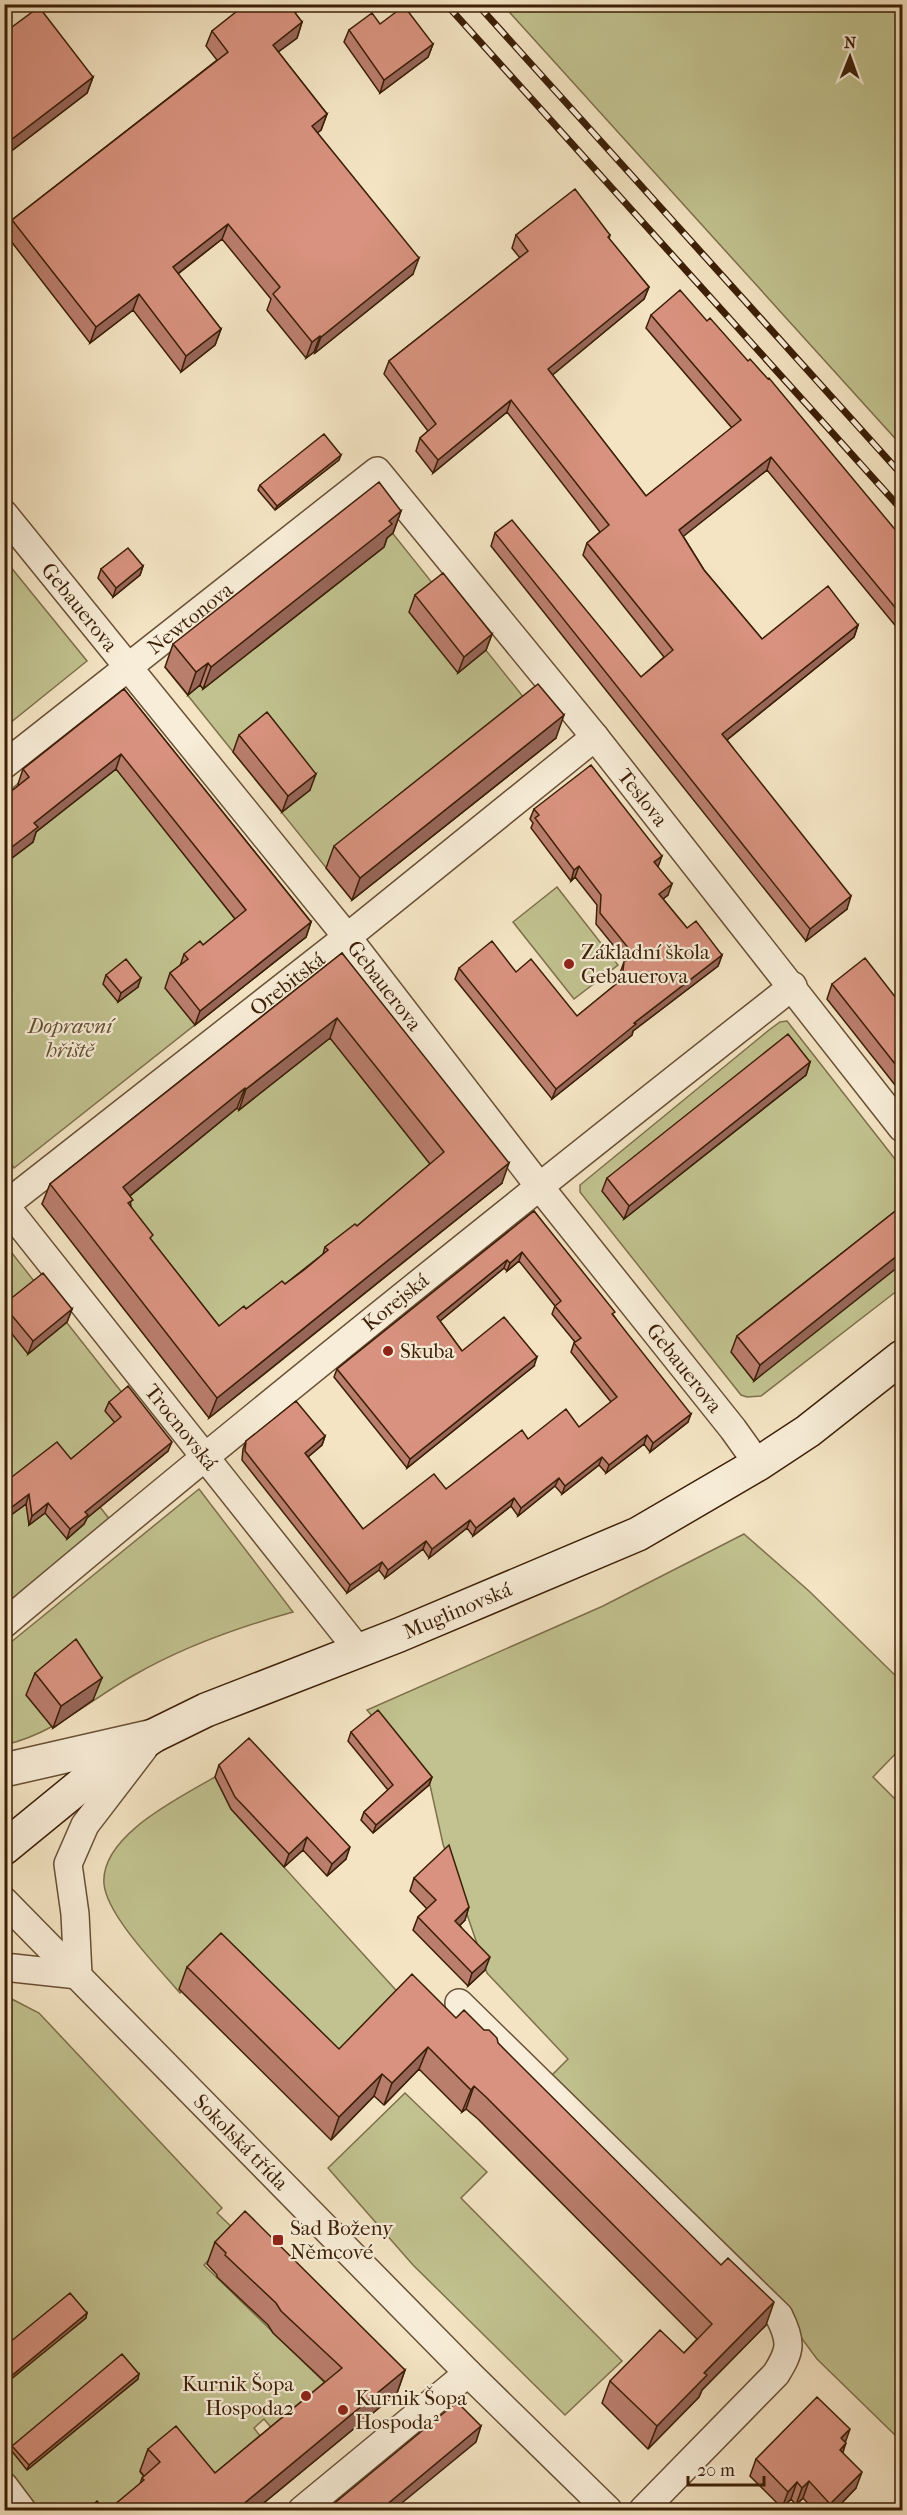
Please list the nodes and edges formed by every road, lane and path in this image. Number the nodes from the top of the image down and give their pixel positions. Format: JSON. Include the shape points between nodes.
{"nodes":[{"id":1,"x":377,"y":471,"type":"joint"},
{"id":2,"x":4,"y":514,"type":"edge"},
{"id":3,"x":129,"y":668,"type":"junction"},
{"id":4,"x":595,"y":737,"type":"junction"},
{"id":5,"x":4,"y":765,"type":"edge"},
{"id":6,"x":347,"y":938,"type":"junction"},
{"id":7,"x":793,"y":986,"type":"junction"},
{"id":8,"x":903,"y":1128,"type":"edge"},
{"id":9,"x":539,"y":1186,"type":"junction"},
{"id":10,"x":5,"y":1205,"type":"edge"},
{"id":11,"x":903,"y":1357,"type":"edge"},
{"id":12,"x":205,"y":1455,"type":"junction"},
{"id":13,"x":758,"y":1464,"type":"junction"},
{"id":14,"x":4,"y":1624,"type":"edge"},
{"id":15,"x":359,"y":1651,"type":"junction"},
{"id":16,"x":153,"y":1736,"type":"junction"},
{"id":17,"x":4,"y":1770,"type":"edge"},
{"id":18,"x":4,"y":1848,"type":"edge"},
{"id":19,"x":4,"y":1901,"type":"edge"},
{"id":20,"x":4,"y":1967,"type":"edge"},
{"id":21,"x":78,"y":1975,"type":"junction"},
{"id":22,"x":459,"y":2003,"type":"dead end"},
{"id":23,"x":468,"y":2373,"type":"junction"},
{"id":24,"x":4,"y":2486,"type":"edge"},
{"id":25,"x":22,"y":2511,"type":"edge"},
{"id":26,"x":302,"y":2511,"type":"edge"},
{"id":27,"x":608,"y":2511,"type":"edge"},
{"id":28,"x":643,"y":2511,"type":"edge"}],
"edges":[{"from":1,"to":3,"type":"street","name":"Newtonova"},
{"from":1,"to":4,"type":"street","name":"Teslova"},
{"from":2,"to":3,"type":"street","name":"Gebauerova"},
{"from":3,"to":5,"type":"street","name":"Newtonova"},
{"from":3,"to":6,"type":"street","name":"Gebauerova"},
{"from":4,"to":6,"type":"street","name":"Orebitská"},
{"from":4,"to":7,"type":"street","name":"Teslova"},
{"from":6,"to":9,"type":"street","name":"Gebauerova"},
{"from":6,"to":10,"type":"street","name":"Orebitská"},
{"from":7,"to":8,"type":"street","name":"Teslova"},
{"from":7,"to":9,"type":"street","name":"Korejská"},
{"from":9,"to":12,"type":"street","name":"Korejská"},
{"from":9,"to":13,"type":"street","name":"Gebauerova"},
{"from":10,"to":12,"type":"street","name":"Trocnovská"},
{"from":11,"to":13,"type":"main road","name":"Muglinovská","via":[[808,1431]]},
{"from":12,"to":14,"type":"street","name":"Korejská"},
{"from":12,"to":15,"type":"street","name":"Trocnovská"},
{"from":13,"to":15,"type":"main road","name":"Muglinovská","via":[[638,1534]]},
{"from":15,"to":16,"type":"main road","name":"Muglinovská","via":[[206,1710]]},
{"from":16,"to":17,"type":"main road"},
{"from":16,"to":18,"type":"main road","name":"Muglinovská","via":[[81,1785]]},
{"from":16,"to":21,"type":"street","via":[[85,1825],[68,1864]]},
{"from":19,"to":21,"type":"street","name":"Sokolská třída"},
{"from":20,"to":21,"type":"street"},
{"from":21,"to":23,"type":"street","name":"Sokolská třída"},
{"from":22,"to":28,"type":"street","via":[[779,2316],[788,2333],[788,2356],[776,2374]]},
{"from":23,"to":26,"type":"street"},
{"from":23,"to":27,"type":"street","name":"Sokolská třída"},
{"from":24,"to":25,"type":"street"}]}
